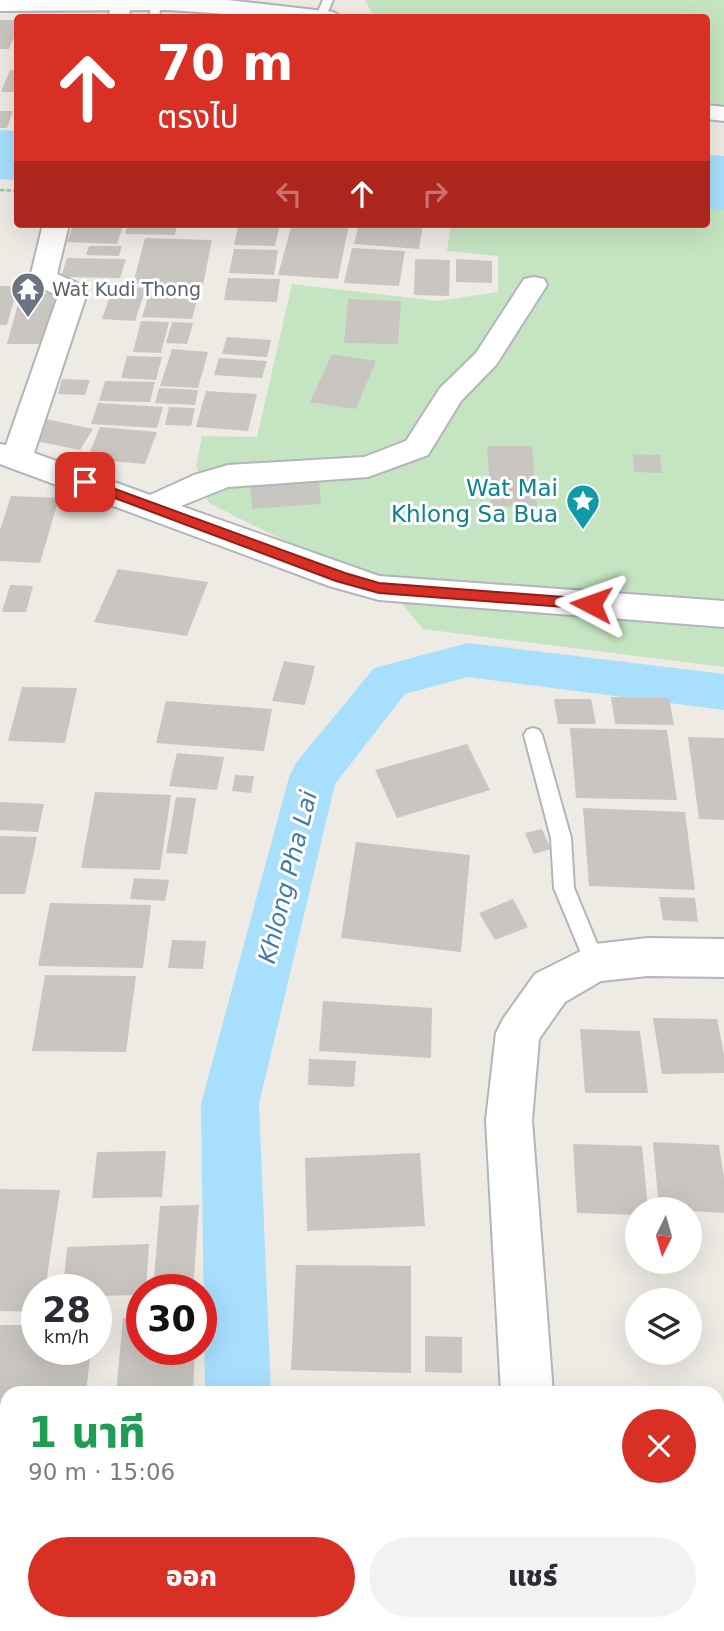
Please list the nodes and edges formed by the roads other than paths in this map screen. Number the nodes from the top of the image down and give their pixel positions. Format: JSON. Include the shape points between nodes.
{"nodes":[{"id":1,"x":5,"y":3,"type":"edge"},
{"id":2,"x":120,"y":10,"type":"edge"},
{"id":3,"x":155,"y":10,"type":"edge"},
{"id":4,"x":328,"y":11,"type":"edge"},
{"id":5,"x":55,"y":228,"type":"edge"},
{"id":6,"x":534,"y":285,"type":"dead end"},
{"id":7,"x":8,"y":456,"type":"edge"},
{"id":8,"x":152,"y":507,"type":"junction"},
{"id":9,"x":724,"y":614,"type":"edge"},
{"id":10,"x":533,"y":734,"type":"dead end"},
{"id":11,"x":724,"y":958,"type":"edge"},
{"id":12,"x":595,"y":963,"type":"junction"},
{"id":13,"x":527,"y":1386,"type":"edge"}],
"edges":[{"from":1,"to":2,"type":"street"},
{"from":2,"to":3,"type":"street"},
{"from":3,"to":4,"type":"street","via":[[259,4]]},
{"from":5,"to":7,"type":"street","via":[[43,278],[72,296]]},
{"from":6,"to":8,"type":"street","via":[[486,359],[450,395],[417,448],[368,467],[228,476]]},
{"from":7,"to":8,"type":"street"},
{"from":8,"to":9,"type":"street","via":[[379,588]]},
{"from":10,"to":12,"type":"lane","via":[[561,838],[564,888]]},
{"from":11,"to":12,"type":"street","via":[[648,957]]},
{"from":12,"to":13,"type":"street","via":[[550,988],[518,1032],[509,1120]]}]}
